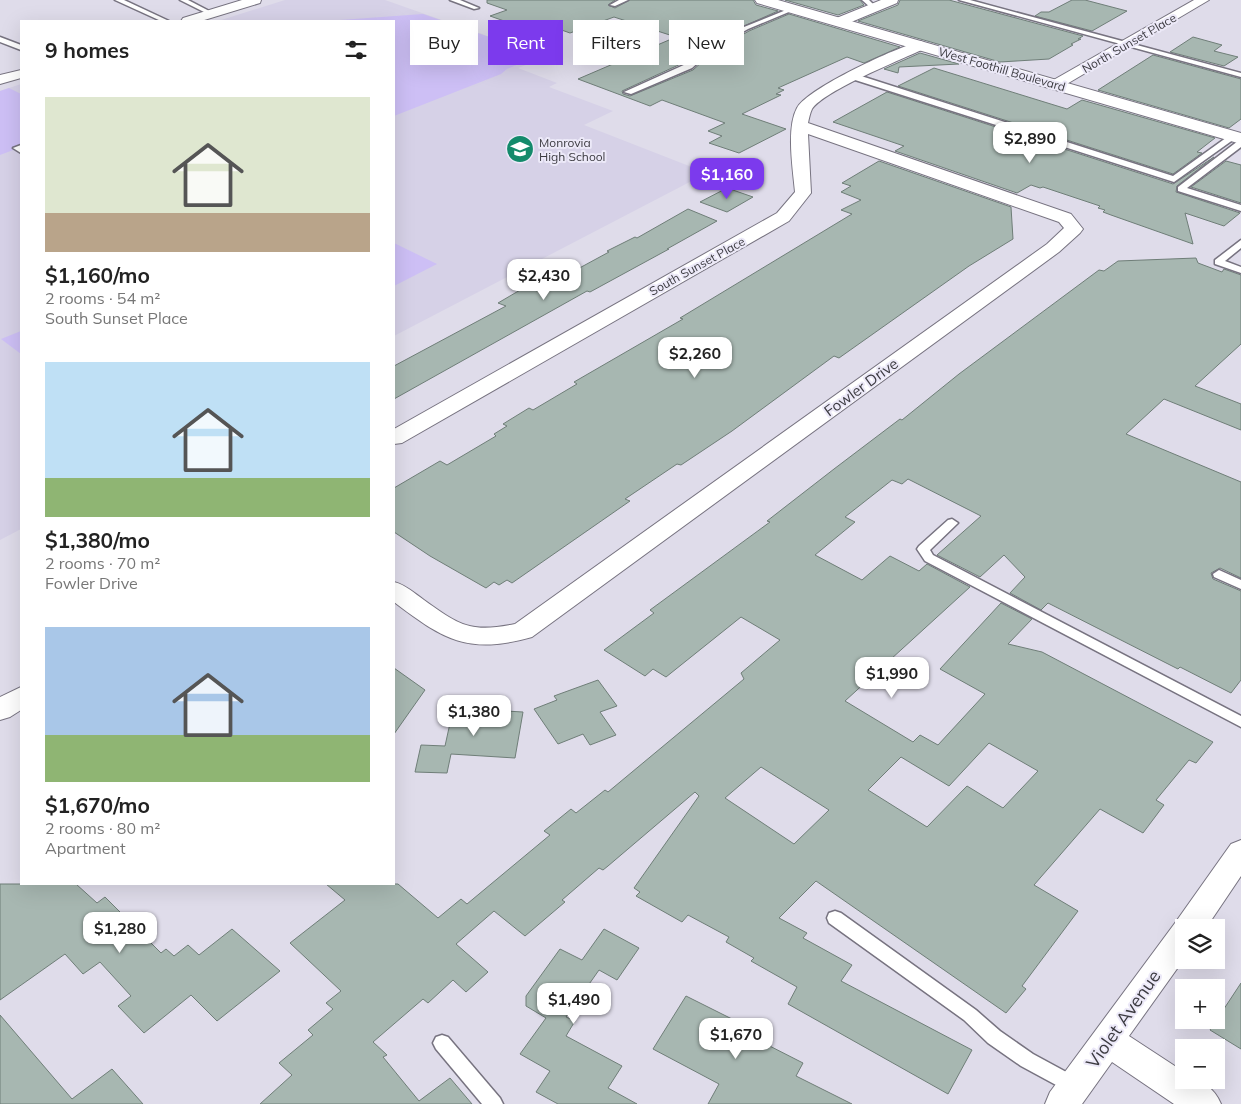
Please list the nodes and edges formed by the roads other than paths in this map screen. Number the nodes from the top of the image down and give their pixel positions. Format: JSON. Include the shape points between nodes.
{"nodes":[{"id":1,"x":118,"y":0,"type":"edge"},
{"id":2,"x":184,"y":0,"type":"edge"},
{"id":3,"x":255,"y":0,"type":"edge"},
{"id":4,"x":453,"y":0,"type":"edge"},
{"id":5,"x":625,"y":0,"type":"edge"},
{"id":6,"x":762,"y":0,"type":"edge"},
{"id":7,"x":892,"y":0,"type":"edge"},
{"id":8,"x":962,"y":0,"type":"edge"},
{"id":9,"x":1203,"y":0,"type":"edge"},
{"id":10,"x":869,"y":3,"type":"edge"},
{"id":11,"x":613,"y":5,"type":"dead end"},
{"id":12,"x":476,"y":8,"type":"dead end"},
{"id":13,"x":792,"y":9,"type":"junction"},
{"id":14,"x":212,"y":14,"type":"junction"},
{"id":15,"x":164,"y":20,"type":"edge"},
{"id":16,"x":191,"y":20,"type":"edge"},
{"id":17,"x":839,"y":22,"type":"junction"},
{"id":18,"x":0,"y":39,"type":"edge"},
{"id":19,"x":1128,"y":44,"type":"junction"},
{"id":20,"x":921,"y":45,"type":"junction"},
{"id":21,"x":20,"y":48,"type":"edge"},
{"id":22,"x":1241,"y":75,"type":"edge"},
{"id":23,"x":855,"y":76,"type":"junction"},
{"id":24,"x":1055,"y":85,"type":"junction"},
{"id":25,"x":628,"y":92,"type":"dead end"},
{"id":26,"x":801,"y":126,"type":"junction"},
{"id":27,"x":1238,"y":140,"type":"edge"},
{"id":28,"x":1241,"y":208,"type":"edge"},
{"id":29,"x":1241,"y":243,"type":"edge"},
{"id":30,"x":1241,"y":270,"type":"edge"},
{"id":31,"x":395,"y":437,"type":"edge"},
{"id":32,"x":952,"y":523,"type":"dead end"},
{"id":33,"x":1219,"y":574,"type":"dead end"},
{"id":34,"x":1241,"y":585,"type":"edge"},
{"id":35,"x":395,"y":591,"type":"edge"},
{"id":36,"x":20,"y":699,"type":"edge"},
{"id":37,"x":0,"y":710,"type":"edge"},
{"id":38,"x":1241,"y":722,"type":"edge"},
{"id":39,"x":1241,"y":852,"type":"edge"},
{"id":40,"x":835,"y":918,"type":"dead end"},
{"id":41,"x":1194,"y":919,"type":"edge"},
{"id":42,"x":1175,"y":946,"type":"edge"},
{"id":43,"x":1108,"y":1040,"type":"junction"},
{"id":44,"x":442,"y":1044,"type":"dead end"},
{"id":45,"x":1069,"y":1095,"type":"edge"},
{"id":46,"x":494,"y":1104,"type":"edge"},
{"id":47,"x":1204,"y":1104,"type":"edge"}],
"edges":[{"from":1,"to":15,"type":"lane"},
{"from":2,"to":14,"type":"lane"},
{"from":3,"to":14,"type":"street"},
{"from":4,"to":12,"type":"lane"},
{"from":5,"to":11,"type":"lane"},
{"from":6,"to":13,"type":"main road","name":"West Foothill Boulevard"},
{"from":7,"to":10,"type":"street"},
{"from":8,"to":19,"type":"lane"},
{"from":9,"to":19,"type":"street","name":"North Sunset Place"},
{"from":10,"to":17,"type":"street"},
{"from":13,"to":17,"type":"main road","name":"West Foothill Boulevard"},
{"from":13,"to":25,"type":"lane","via":[[710,47],[688,66]]},
{"from":14,"to":16,"type":"street"},
{"from":17,"to":20,"type":"main road","name":"West Foothill Boulevard"},
{"from":18,"to":21,"type":"lane"},
{"from":19,"to":22,"type":"lane"},
{"from":19,"to":24,"type":"street","name":"North Sunset Place"},
{"from":20,"to":23,"type":"street","name":"South Sunset Place"},
{"from":20,"to":24,"type":"main road","name":"West Foothill Boulevard"},
{"from":23,"to":26,"type":"street","name":"South Sunset Place","via":[[819,94],[809,103],[804,108]]},
{"from":23,"to":27,"type":"lane","via":[[1174,179]]},
{"from":24,"to":27,"type":"main road","name":"West Foothill Boulevard"},
{"from":26,"to":31,"type":"street","name":"South Sunset Place","via":[[803,193],[784,217]]},
{"from":26,"to":35,"type":"street","name":"Fowler Drive","via":[[1065,218],[1074,229],[1045,254],[523,631],[495,637],[464,635]]},
{"from":27,"to":28,"type":"lane","via":[[1181,189]]},
{"from":29,"to":30,"type":"lane","via":[[1218,262]]},
{"from":32,"to":38,"type":"lane","via":[[923,549],[928,558]]},
{"from":33,"to":34,"type":"lane"},
{"from":36,"to":37,"type":"street"},
{"from":39,"to":41,"type":"street"},
{"from":40,"to":45,"type":"lane","via":[[970,1015],[994,1038]]},
{"from":42,"to":43,"type":"street","name":"Violet Avenue"},
{"from":43,"to":45,"type":"street","name":"Violet Avenue"},
{"from":43,"to":47,"type":"street"},
{"from":44,"to":46,"type":"lane"}]}
